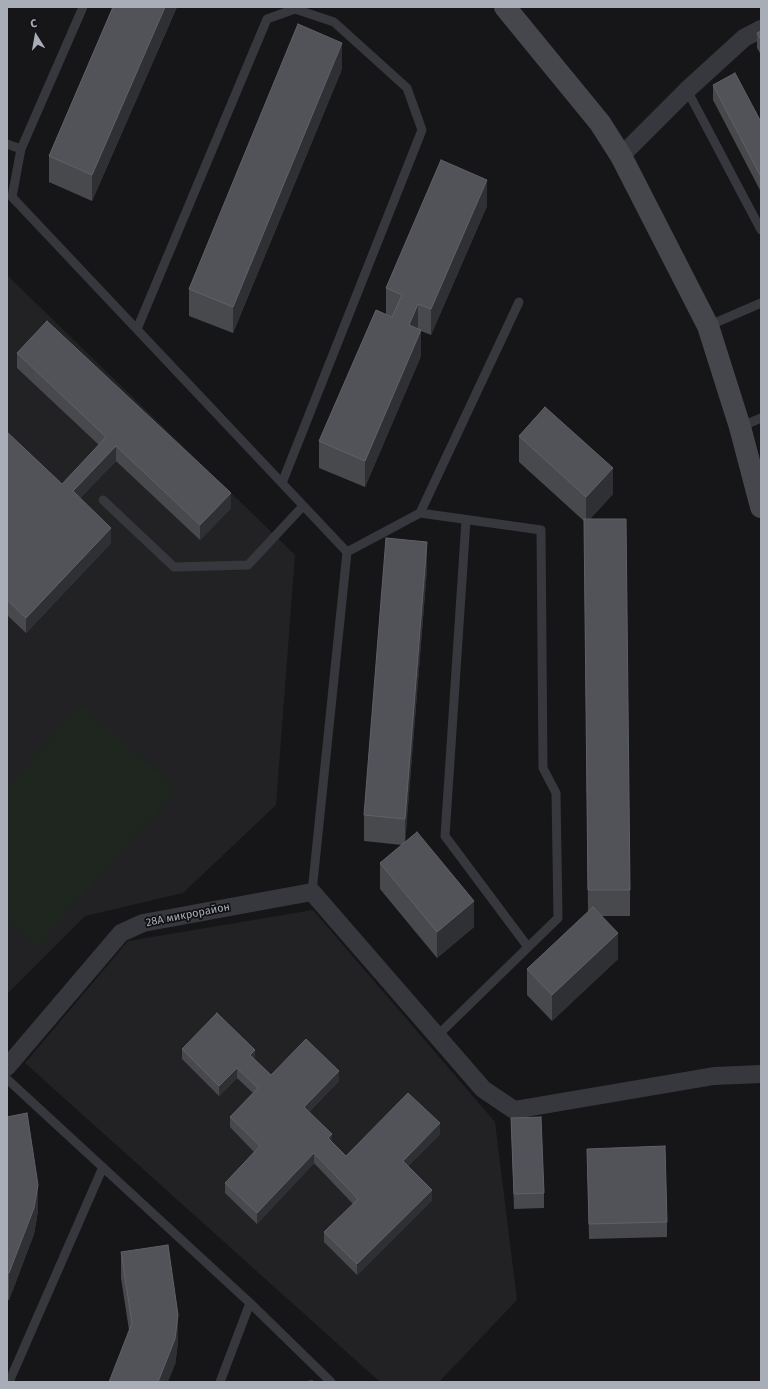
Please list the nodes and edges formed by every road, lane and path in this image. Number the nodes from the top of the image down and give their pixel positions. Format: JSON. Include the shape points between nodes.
{"nodes":[{"id":1,"x":83,"y":7,"type":"edge"},
{"id":2,"x":505,"y":7,"type":"edge"},
{"id":3,"x":761,"y":29,"type":"edge"},
{"id":4,"x":687,"y":90,"type":"junction"},
{"id":5,"x":7,"y":144,"type":"edge"},
{"id":6,"x":21,"y":149,"type":"junction"},
{"id":7,"x":621,"y":156,"type":"junction"},
{"id":8,"x":10,"y":198,"type":"edge"},
{"id":9,"x":761,"y":230,"type":"edge"},
{"id":10,"x":519,"y":302,"type":"dead end"},
{"id":11,"x":761,"y":303,"type":"edge"},
{"id":12,"x":708,"y":326,"type":"junction"},
{"id":13,"x":137,"y":330,"type":"junction"},
{"id":14,"x":761,"y":418,"type":"edge"},
{"id":15,"x":740,"y":427,"type":"junction"},
{"id":16,"x":282,"y":483,"type":"junction"},
{"id":17,"x":103,"y":500,"type":"dead end"},
{"id":18,"x":304,"y":506,"type":"junction"},
{"id":19,"x":761,"y":507,"type":"edge"},
{"id":20,"x":420,"y":513,"type":"junction"},
{"id":21,"x":466,"y":520,"type":"junction"},
{"id":22,"x":347,"y":552,"type":"junction"},
{"id":23,"x":312,"y":892,"type":"junction"},
{"id":24,"x":528,"y":946,"type":"junction"},
{"id":25,"x":437,"y":1036,"type":"junction"},
{"id":26,"x":10,"y":1058,"type":"edge"},
{"id":27,"x":761,"y":1074,"type":"edge"},
{"id":28,"x":7,"y":1079,"type":"edge"},
{"id":29,"x":103,"y":1168,"type":"junction"},
{"id":30,"x":250,"y":1303,"type":"junction"},
{"id":31,"x":9,"y":1382,"type":"edge"},
{"id":32,"x":220,"y":1382,"type":"edge"},
{"id":33,"x":332,"y":1382,"type":"edge"}],
"edges":[{"from":1,"to":6,"type":"lane"},
{"from":2,"to":7,"type":"main road","via":[[600,123]]},
{"from":3,"to":4,"type":"street","via":[[744,38]]},
{"from":4,"to":7,"type":"street"},
{"from":4,"to":9,"type":"lane"},
{"from":5,"to":6,"type":"lane"},
{"from":6,"to":8,"type":"lane"},
{"from":7,"to":12,"type":"main road"},
{"from":8,"to":13,"type":"lane"},
{"from":10,"to":20,"type":"lane"},
{"from":11,"to":12,"type":"lane"},
{"from":12,"to":15,"type":"main road"},
{"from":13,"to":16,"type":"lane"},
{"from":13,"to":16,"type":"lane","via":[[267,19],[295,9],[334,22],[407,88],[422,130]]},
{"from":14,"to":15,"type":"lane"},
{"from":15,"to":19,"type":"main road"},
{"from":16,"to":18,"type":"lane"},
{"from":17,"to":18,"type":"lane","via":[[174,567],[248,565]]},
{"from":18,"to":22,"type":"lane"},
{"from":20,"to":21,"type":"lane"},
{"from":20,"to":22,"type":"lane"},
{"from":21,"to":24,"type":"lane","via":[[445,836]]},
{"from":21,"to":24,"type":"lane","via":[[541,530],[543,768],[556,794],[558,918]]},
{"from":22,"to":23,"type":"lane"},
{"from":23,"to":25,"type":"street"},
{"from":23,"to":26,"type":"street","name":"28А микрорайон","via":[[143,923],[121,933]]},
{"from":24,"to":25,"type":"lane"},
{"from":25,"to":27,"type":"street","via":[[483,1089],[514,1110],[714,1076]]},
{"from":28,"to":29,"type":"lane"},
{"from":29,"to":30,"type":"lane"},
{"from":29,"to":31,"type":"lane"},
{"from":30,"to":32,"type":"lane"},
{"from":30,"to":33,"type":"lane"}]}
